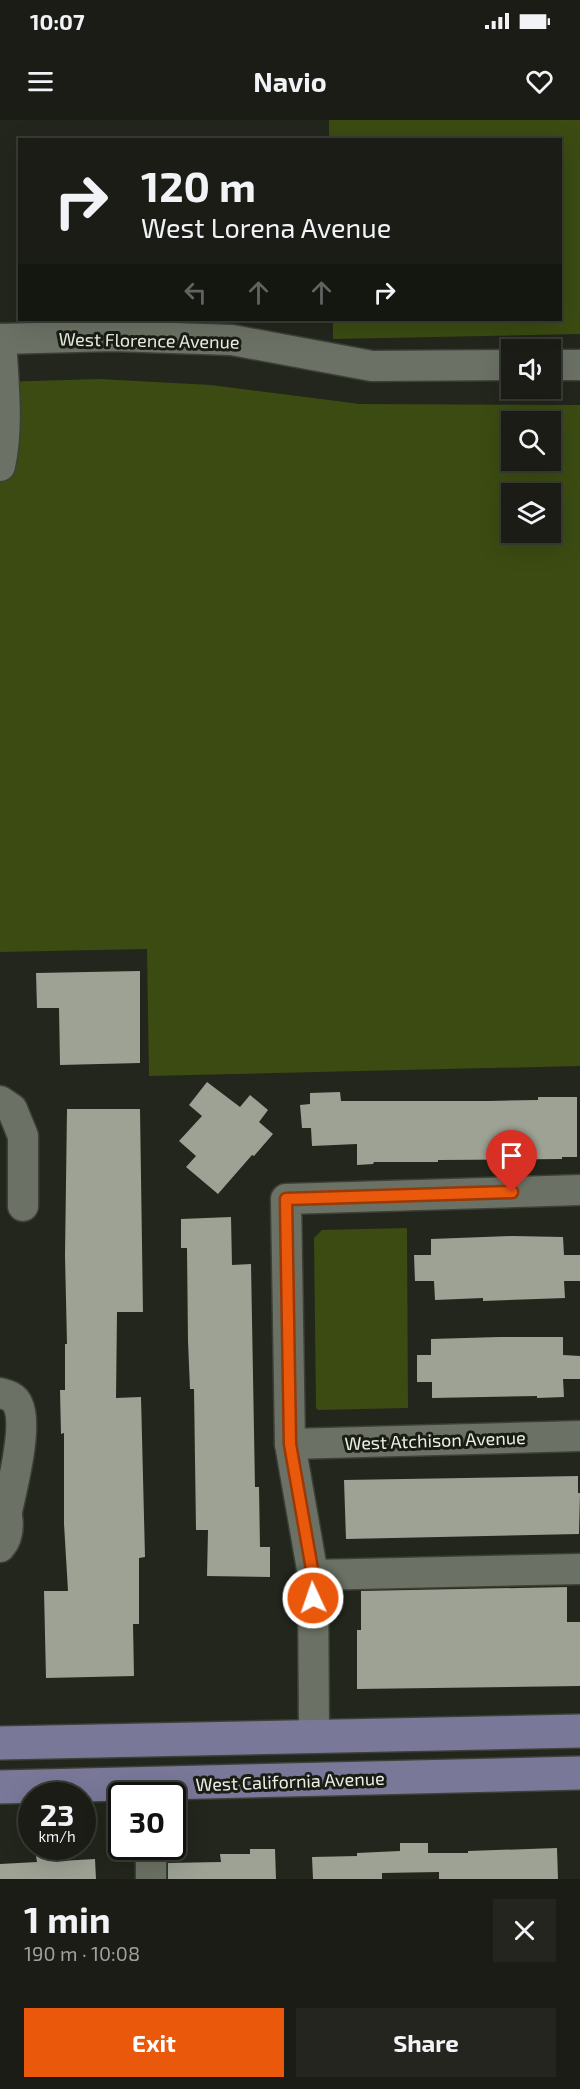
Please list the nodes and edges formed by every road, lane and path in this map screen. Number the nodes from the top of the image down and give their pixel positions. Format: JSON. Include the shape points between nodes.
{"nodes":[{"id":1,"x":0,"y":339,"type":"edge"},
{"id":2,"x":501,"y":365,"type":"edge"},
{"id":3,"x":561,"y":365,"type":"edge"},
{"id":4,"x":580,"y":365,"type":"edge"},
{"id":5,"x":0,"y":466,"type":"edge"},
{"id":6,"x":0,"y":1101,"type":"edge"},
{"id":7,"x":580,"y":1190,"type":"edge"},
{"id":8,"x":23,"y":1206,"type":"dead end"},
{"id":9,"x":0,"y":1393,"type":"edge"},
{"id":10,"x":580,"y":1436,"type":"edge"},
{"id":11,"x":290,"y":1444,"type":"junction"},
{"id":12,"x":4,"y":1500,"type":"edge"},
{"id":13,"x":0,"y":1547,"type":"edge"},
{"id":14,"x":580,"y":1569,"type":"edge"},
{"id":15,"x":313,"y":1575,"type":"junction"},
{"id":16,"x":580,"y":1731,"type":"edge"},
{"id":17,"x":314,"y":1735,"type":"junction"},
{"id":18,"x":0,"y":1743,"type":"edge"},
{"id":19,"x":580,"y":1773,"type":"edge"},
{"id":20,"x":156,"y":1782,"type":"edge"},
{"id":21,"x":0,"y":1787,"type":"edge"},
{"id":22,"x":108,"y":1789,"type":"edge"},
{"id":23,"x":186,"y":1789,"type":"edge"},
{"id":24,"x":151,"y":1860,"type":"edge"},
{"id":25,"x":151,"y":1879,"type":"edge"}],
"edges":[{"from":1,"to":2,"type":"street","name":"West Florence Avenue","via":[[232,339],[372,366]]},
{"from":1,"to":5,"type":"street","via":[[4,449]]},
{"from":3,"to":4,"type":"street"},
{"from":6,"to":8,"type":"street","via":[[12,1109],[23,1136]]},
{"from":7,"to":11,"type":"street","via":[[286,1199]]},
{"from":9,"to":12,"type":"street","via":[[11,1396],[18,1404],[21,1417],[16,1466]]},
{"from":10,"to":11,"type":"street","name":"West Atchison Avenue"},
{"from":11,"to":15,"type":"street"},
{"from":12,"to":13,"type":"street","via":[[6,1541]]},
{"from":14,"to":15,"type":"street"},
{"from":15,"to":17,"type":"street"},
{"from":16,"to":17,"type":"main road"},
{"from":17,"to":18,"type":"main road"},
{"from":17,"to":20,"type":"main road","via":[[292,1758],[186,1762],[171,1767]]},
{"from":19,"to":23,"type":"main road","name":"West California Avenue"},
{"from":21,"to":22,"type":"main road","name":"West California Avenue"},
{"from":24,"to":25,"type":"street"}]}
